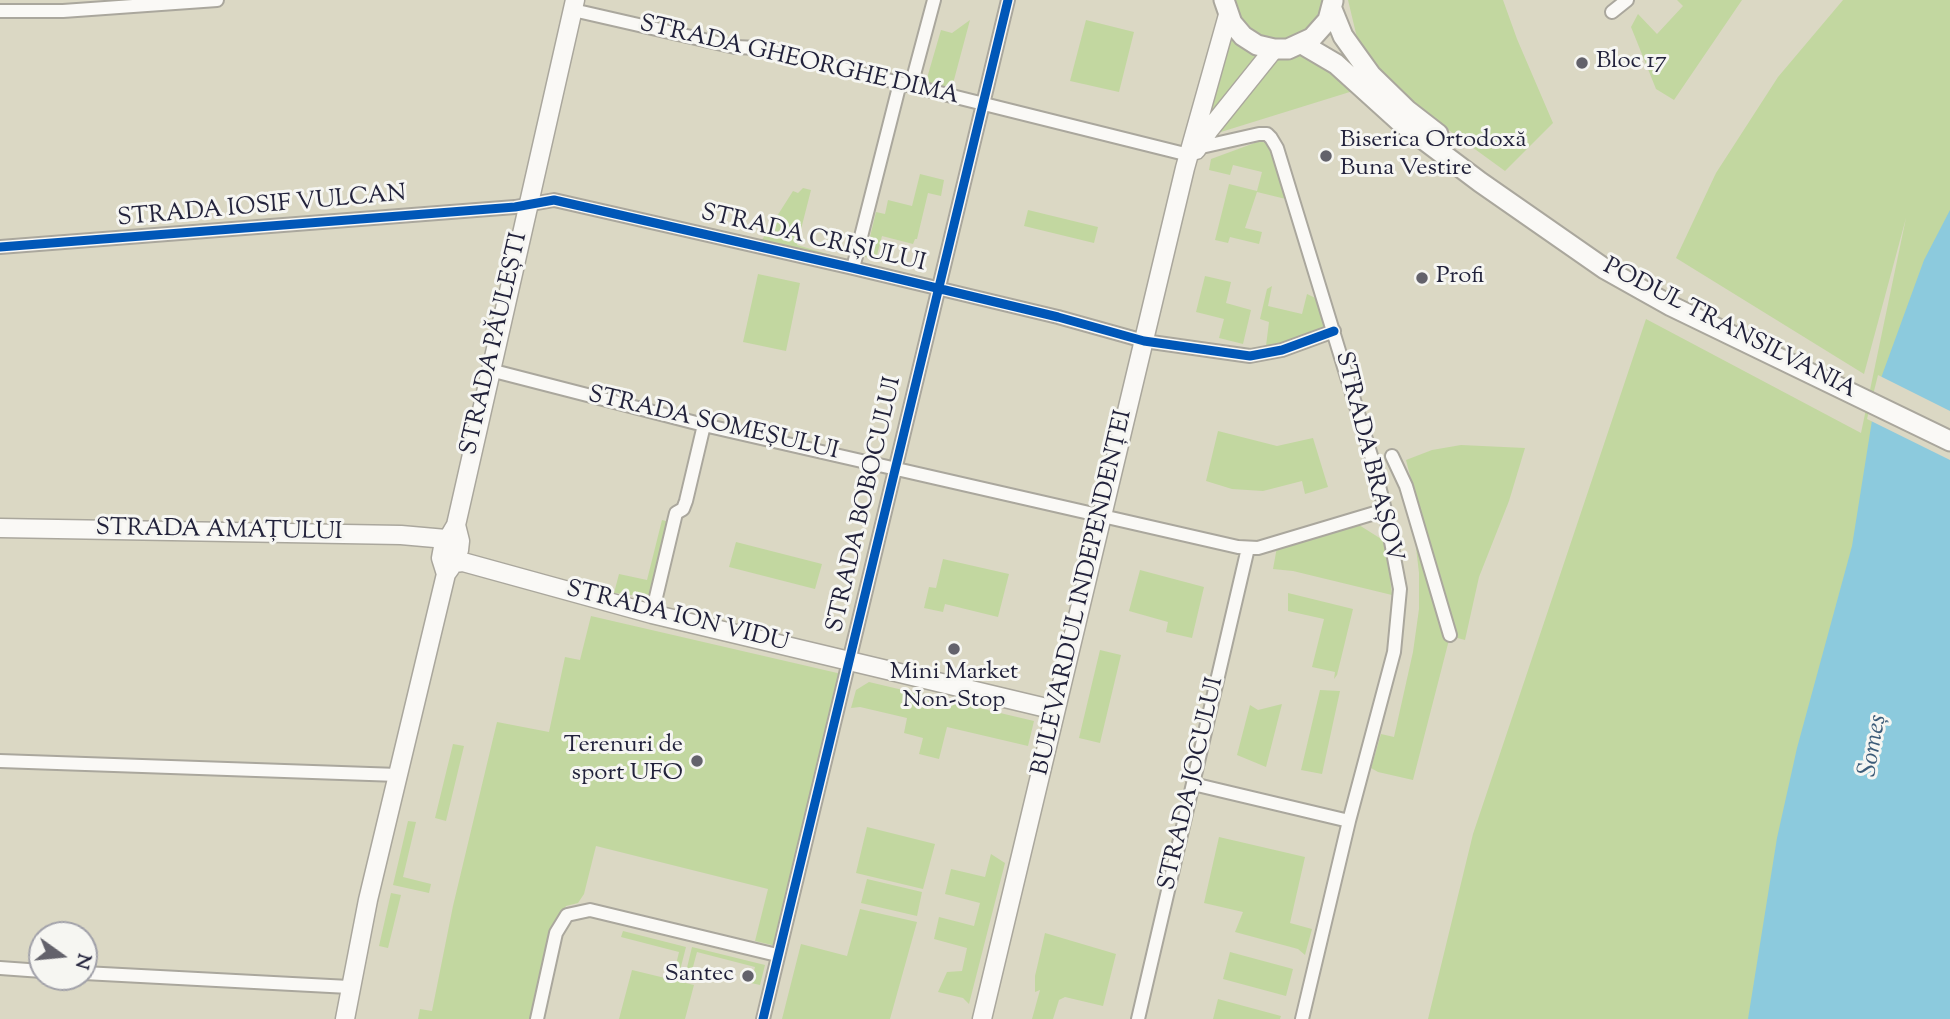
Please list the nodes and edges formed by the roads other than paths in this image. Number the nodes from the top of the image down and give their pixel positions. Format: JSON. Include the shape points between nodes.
{"nodes":[{"id":1,"x":217,"y":0,"type":"edge"},
{"id":2,"x":934,"y":0,"type":"edge"},
{"id":3,"x":1008,"y":0,"type":"edge"},
{"id":4,"x":1627,"y":0,"type":"edge"},
{"id":5,"x":63,"y":5,"type":"edge"},
{"id":6,"x":574,"y":5,"type":"edge"},
{"id":7,"x":1333,"y":5,"type":"edge"},
{"id":8,"x":1226,"y":7,"type":"edge"},
{"id":9,"x":0,"y":11,"type":"edge"},
{"id":10,"x":1612,"y":12,"type":"dead end"},
{"id":11,"x":1302,"y":44,"type":"junction"},
{"id":12,"x":1274,"y":49,"type":"junction"},
{"id":13,"x":906,"y":85,"type":"junction"},
{"id":14,"x":983,"y":105,"type":"junction"},
{"id":15,"x":1190,"y":157,"type":"junction"},
{"id":16,"x":1483,"y":177,"type":"junction"},
{"id":17,"x":527,"y":206,"type":"junction"},
{"id":18,"x":0,"y":247,"type":"edge"},
{"id":19,"x":853,"y":268,"type":"junction"},
{"id":20,"x":937,"y":288,"type":"junction"},
{"id":21,"x":1334,"y":331,"type":"junction"},
{"id":22,"x":1144,"y":341,"type":"junction"},
{"id":23,"x":490,"y":370,"type":"junction"},
{"id":24,"x":704,"y":425,"type":"junction"},
{"id":25,"x":1950,"y":429,"type":"edge"},
{"id":26,"x":1950,"y":441,"type":"edge"},
{"id":27,"x":1392,"y":456,"type":"dead end"},
{"id":28,"x":895,"y":468,"type":"junction"},
{"id":29,"x":1385,"y":510,"type":"junction"},
{"id":30,"x":1102,"y":515,"type":"junction"},
{"id":31,"x":0,"y":528,"type":"edge"},
{"id":32,"x":1248,"y":548,"type":"junction"},
{"id":33,"x":450,"y":550,"type":"junction"},
{"id":34,"x":652,"y":614,"type":"junction"},
{"id":35,"x":1450,"y":635,"type":"dead end"},
{"id":36,"x":849,"y":661,"type":"junction"},
{"id":37,"x":1055,"y":710,"type":"junction"},
{"id":38,"x":0,"y":761,"type":"edge"},
{"id":39,"x":398,"y":775,"type":"junction"},
{"id":40,"x":1193,"y":784,"type":"junction"},
{"id":41,"x":1349,"y":821,"type":"junction"},
{"id":42,"x":778,"y":956,"type":"junction"},
{"id":43,"x":0,"y":968,"type":"edge"},
{"id":44,"x":28,"y":970,"type":"edge"},
{"id":45,"x":98,"y":974,"type":"edge"},
{"id":46,"x":349,"y":987,"type":"junction"},
{"id":47,"x":345,"y":1019,"type":"edge"},
{"id":48,"x":537,"y":1019,"type":"edge"},
{"id":49,"x":763,"y":1019,"type":"edge"},
{"id":50,"x":982,"y":1019,"type":"edge"},
{"id":51,"x":1138,"y":1019,"type":"edge"},
{"id":52,"x":1302,"y":1019,"type":"edge"}],
"edges":[{"from":1,"to":5,"type":"street"},
{"from":2,"to":13,"type":"street"},
{"from":3,"to":14,"type":"street","name":"STRADA BOBOCULUI"},
{"from":4,"to":10,"type":"street"},
{"from":5,"to":9,"type":"street"},
{"from":6,"to":13,"type":"street","name":"STRADA GHEORGHE DIMA"},
{"from":6,"to":17,"type":"street","name":"STRADA PĂULEȘTI"},
{"from":7,"to":11,"type":"main road","via":[[1321,30]]},
{"from":7,"to":16,"type":"main road","via":[[1346,41],[1371,75]]},
{"from":8,"to":12,"type":"main road","name":"BULEVARDUL INDEPENDENȚEI","via":[[1243,36]]},
{"from":8,"to":15,"type":"street","name":"BULEVARDUL INDEPENDENȚEI"},
{"from":11,"to":12,"type":"main road"},
{"from":11,"to":16,"type":"main road","via":[[1336,64],[1399,121]]},
{"from":12,"to":15,"type":"street","name":"BULEVARDUL INDEPENDENȚEI"},
{"from":13,"to":14,"type":"street","name":"STRADA GHEORGHE DIMA"},
{"from":13,"to":19,"type":"street"},
{"from":14,"to":15,"type":"street","name":"STRADA GHEORGHE DIMA"},
{"from":14,"to":20,"type":"street","name":"STRADA BOBOCULUI"},
{"from":15,"to":21,"type":"street","name":"STRADA BRAȘOV","via":[[1259,134],[1273,139]]},
{"from":15,"to":22,"type":"street","name":"BULEVARDUL INDEPENDENȚEI"},
{"from":16,"to":25,"type":"main road","name":"PODUL TRANSILVANIA","via":[[1643,276]]},
{"from":16,"to":26,"type":"main road","name":"PODUL TRANSILVANIA","via":[[1605,269],[1671,306]]},
{"from":17,"to":18,"type":"street","name":"STRADA IOSIF VULCAN"},
{"from":17,"to":19,"type":"street","name":"STRADA CRIȘULUI","via":[[554,200]]},
{"from":17,"to":23,"type":"street","name":"STRADA PĂULEȘTI"},
{"from":19,"to":20,"type":"street","name":"STRADA CRIȘULUI"},
{"from":20,"to":22,"type":"street","name":"STRADA CRIȘULUI"},
{"from":20,"to":28,"type":"street","name":"STRADA BOBOCULUI"},
{"from":21,"to":22,"type":"street","name":"STRADA CRIȘULUI","via":[[1250,356]]},
{"from":21,"to":29,"type":"street","name":"STRADA BRAȘOV"},
{"from":22,"to":30,"type":"street","name":"BULEVARDUL INDEPENDENȚEI"},
{"from":23,"to":24,"type":"street","name":"STRADA SOMEȘULUI"},
{"from":23,"to":33,"type":"street","name":"STRADA PĂULEȘTI"},
{"from":24,"to":28,"type":"street","name":"STRADA SOMEȘULUI"},
{"from":24,"to":34,"type":"street","via":[[686,501],[676,513]]},
{"from":27,"to":35,"type":"street","via":[[1406,486]]},
{"from":28,"to":30,"type":"street","name":"STRADA SOMEȘULUI"},
{"from":28,"to":36,"type":"street","name":"STRADA BOBOCULUI"},
{"from":29,"to":32,"type":"street","name":"STRADA SOMEȘULUI"},
{"from":29,"to":41,"type":"street","name":"STRADA BRAȘOV","via":[[1399,589],[1399,618]]},
{"from":30,"to":32,"type":"street","name":"STRADA SOMEȘULUI"},
{"from":30,"to":37,"type":"street","name":"BULEVARDUL INDEPENDENȚEI"},
{"from":31,"to":33,"type":"street","name":"STRADA AMAȚULUI","via":[[401,535]]},
{"from":32,"to":40,"type":"street","name":"STRADA JOCULUI"},
{"from":33,"to":34,"type":"street","name":"STRADA ION VIDU"},
{"from":33,"to":39,"type":"street","name":"STRADA PĂULEȘTI"},
{"from":34,"to":36,"type":"street","name":"STRADA ION VIDU"},
{"from":36,"to":37,"type":"street","name":"STRADA ION VIDU"},
{"from":36,"to":42,"type":"street","name":"STRADA BOBOCULUI"},
{"from":37,"to":50,"type":"street","name":"BULEVARDUL INDEPENDENȚEI"},
{"from":38,"to":39,"type":"street"},
{"from":39,"to":46,"type":"street","name":"STRADA PĂULEȘTI"},
{"from":40,"to":41,"type":"street"},
{"from":40,"to":51,"type":"street","name":"STRADA JOCULUI"},
{"from":41,"to":52,"type":"street","name":"STRADA BRAȘOV"},
{"from":42,"to":48,"type":"street","via":[[590,910],[568,915],[556,933]]},
{"from":42,"to":49,"type":"street","name":"STRADA BOBOCULUI"},
{"from":43,"to":44,"type":"street"},
{"from":45,"to":46,"type":"street"},
{"from":46,"to":47,"type":"street","name":"STRADA PĂULEȘTI"}]}
